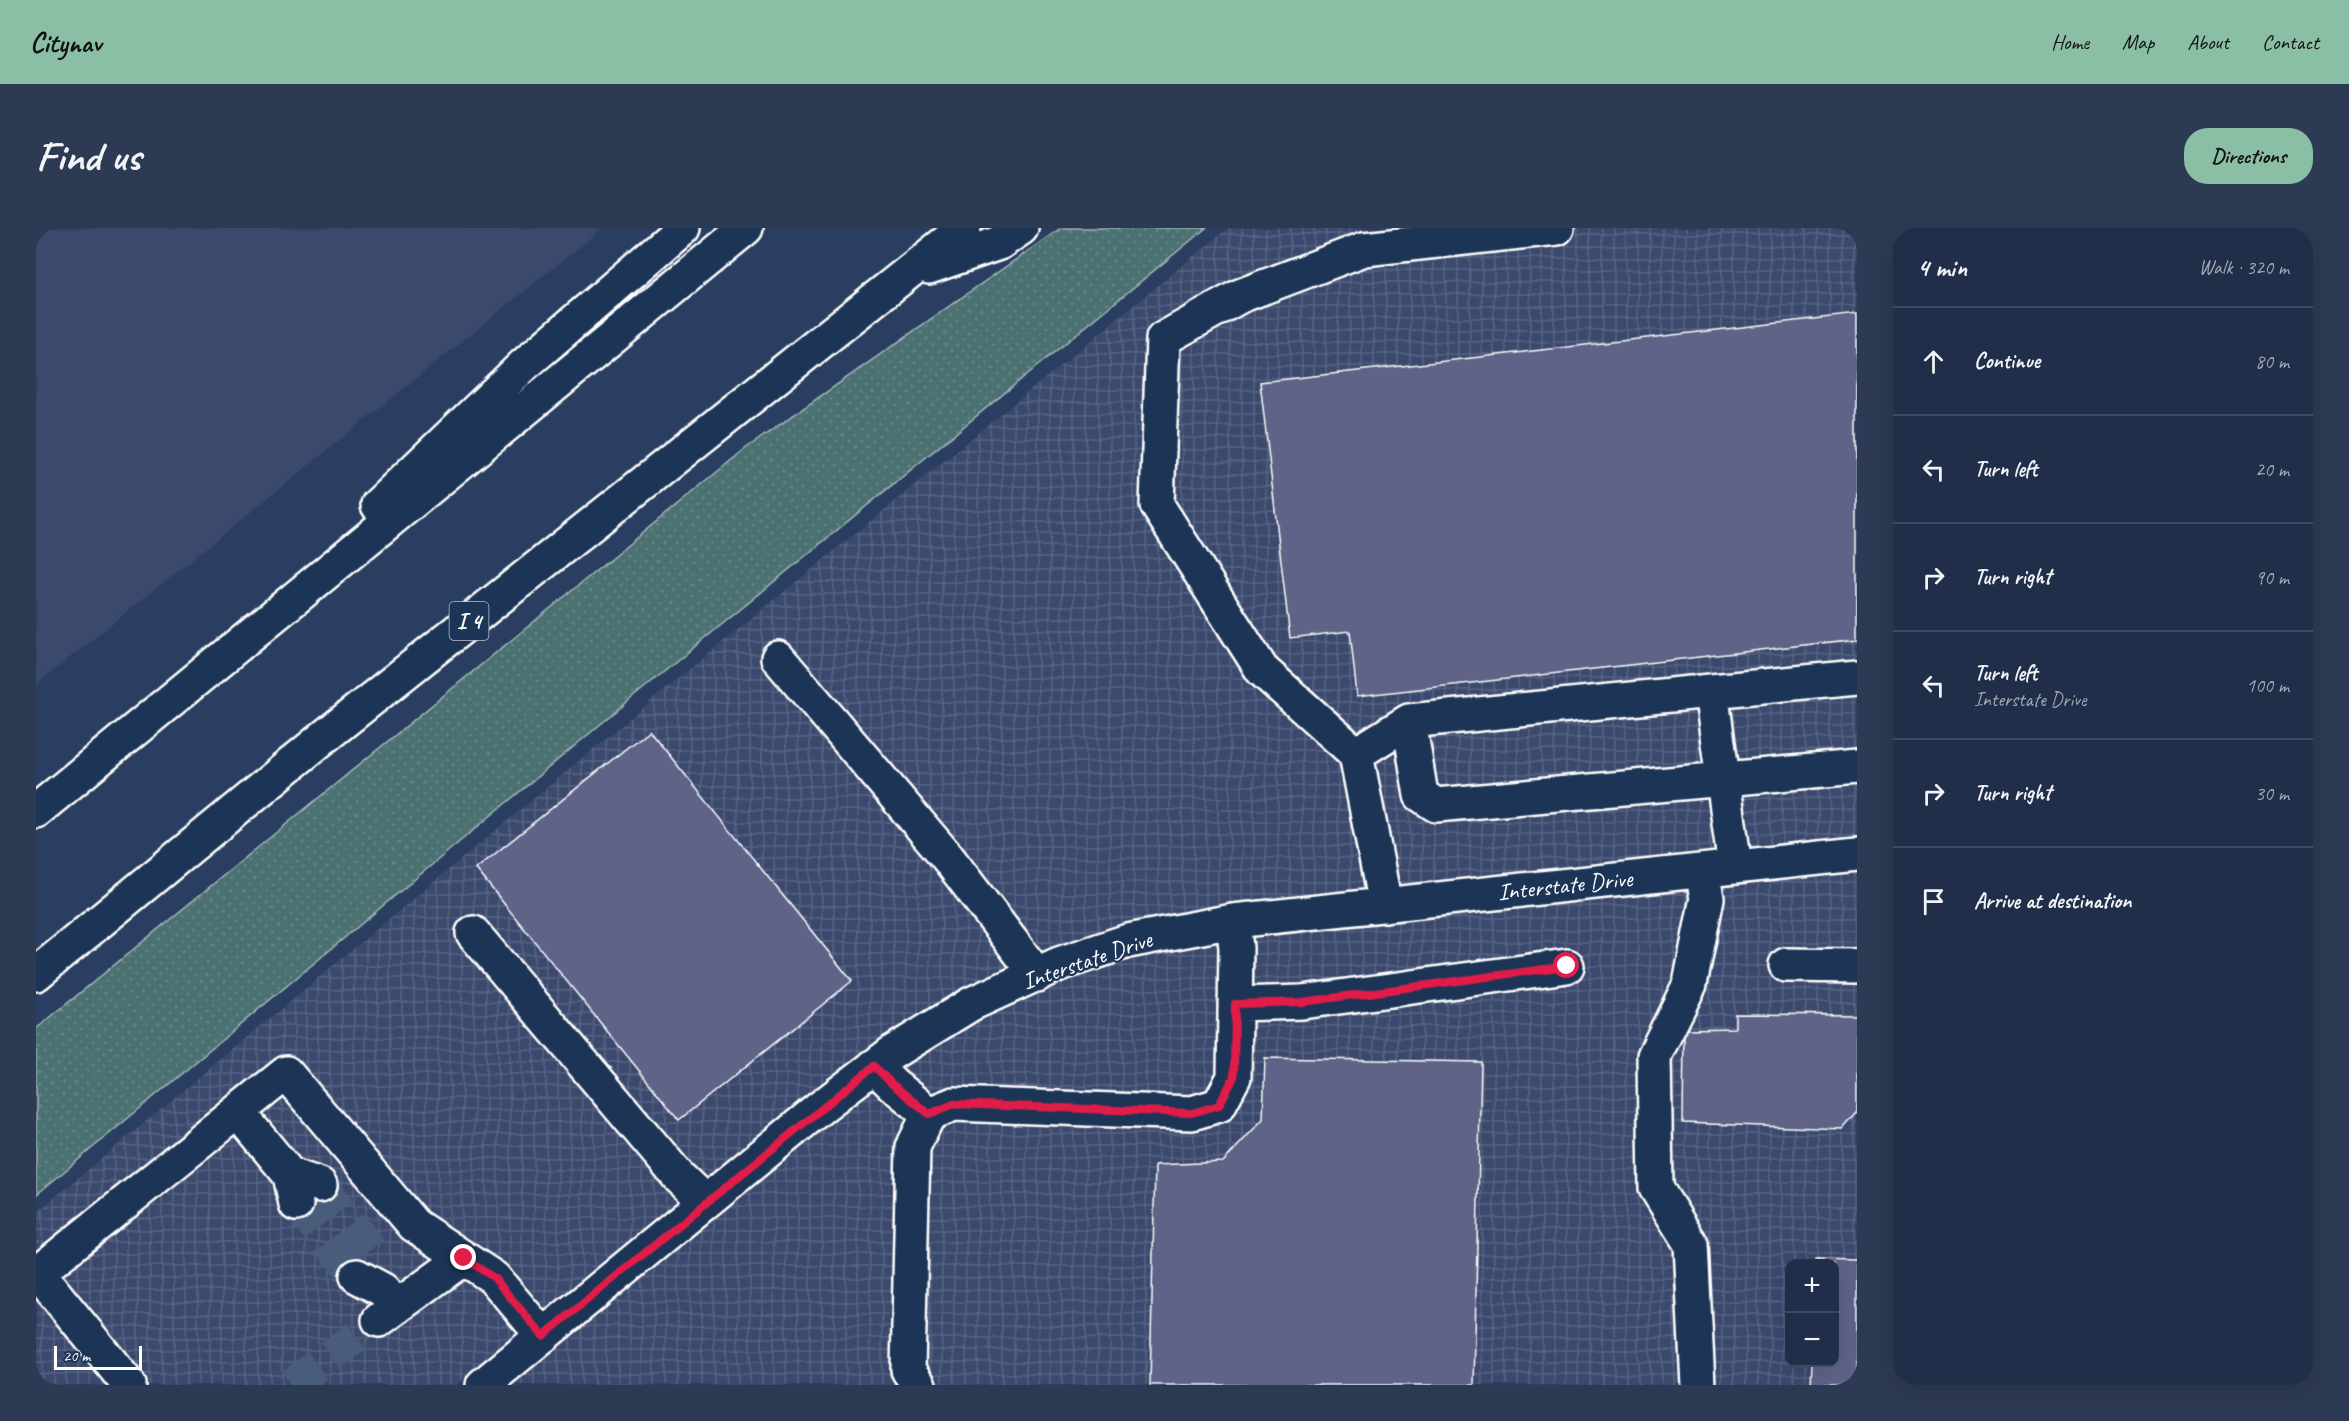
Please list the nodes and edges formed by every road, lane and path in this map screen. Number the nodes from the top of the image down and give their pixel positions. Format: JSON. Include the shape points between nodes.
{"nodes":[{"id":1,"x":682,"y":228,"type":"edge"},
{"id":2,"x":746,"y":228,"type":"edge"},
{"id":3,"x":964,"y":228,"type":"edge"},
{"id":4,"x":1021,"y":228,"type":"edge"},
{"id":5,"x":1557,"y":228,"type":"edge"},
{"id":6,"x":907,"y":275,"type":"junction"},
{"id":7,"x":778,"y":658,"type":"dead end"},
{"id":8,"x":1857,"y":677,"type":"edge"},
{"id":9,"x":192,"y":682,"type":"junction"},
{"id":10,"x":1711,"y":691,"type":"junction"},
{"id":11,"x":1409,"y":721,"type":"junction"},
{"id":12,"x":1356,"y":754,"type":"junction"},
{"id":13,"x":1857,"y":767,"type":"edge"},
{"id":14,"x":1722,"y":777,"type":"junction"},
{"id":15,"x":36,"y":811,"type":"edge"},
{"id":16,"x":1857,"y":854,"type":"edge"},
{"id":17,"x":1734,"y":867,"type":"junction"},
{"id":18,"x":1702,"y":871,"type":"junction"},
{"id":19,"x":1385,"y":905,"type":"junction"},
{"id":20,"x":1233,"y":921,"type":"junction"},
{"id":21,"x":473,"y":933,"type":"dead end"},
{"id":22,"x":1786,"y":965,"type":"dead end"},
{"id":23,"x":1567,"y":966,"type":"dead end"},
{"id":24,"x":1857,"y":966,"type":"edge"},
{"id":25,"x":36,"y":974,"type":"edge"},
{"id":26,"x":1037,"y":975,"type":"junction"},
{"id":27,"x":1235,"y":1004,"type":"junction"},
{"id":28,"x":874,"y":1066,"type":"junction"},
{"id":29,"x":238,"y":1112,"type":"junction"},
{"id":30,"x":929,"y":1114,"type":"junction"},
{"id":31,"x":302,"y":1188,"type":"tunnel mouth"},
{"id":32,"x":705,"y":1202,"type":"junction"},
{"id":33,"x":464,"y":1258,"type":"junction"},
{"id":34,"x":37,"y":1274,"type":"edge"},
{"id":35,"x":379,"y":1291,"type":"tunnel mouth"},
{"id":36,"x":543,"y":1336,"type":"junction"},
{"id":37,"x":129,"y":1385,"type":"edge"},
{"id":38,"x":483,"y":1385,"type":"edge"},
{"id":39,"x":919,"y":1385,"type":"edge"},
{"id":40,"x":1698,"y":1385,"type":"edge"}],
"edges":[{"from":1,"to":9,"type":"main road","via":[[524,365]]},
{"from":2,"to":9,"type":"main road"},
{"from":3,"to":6,"type":"main road","number":"I 4"},
{"from":4,"to":6,"type":"main road","via":[[999,243]]},
{"from":5,"to":12,"type":"main road","via":[[1364,249],[1240,296],[1163,339],[1157,506],[1262,670]]},
{"from":6,"to":25,"type":"main road","number":"I 4","via":[[324,737]]},
{"from":7,"to":26,"type":"main road","via":[[948,858]]},
{"from":8,"to":10,"type":"main road"},
{"from":9,"to":15,"type":"main road"},
{"from":10,"to":11,"type":"main road"},
{"from":10,"to":14,"type":"main road"},
{"from":11,"to":12,"type":"main road"},
{"from":11,"to":14,"type":"main road","via":[[1421,795],[1436,805]]},
{"from":12,"to":19,"type":"main road"},
{"from":13,"to":14,"type":"main road"},
{"from":14,"to":17,"type":"main road"},
{"from":16,"to":17,"type":"main road","name":"Interstate Drive"},
{"from":17,"to":18,"type":"main road","name":"Interstate Drive"},
{"from":18,"to":19,"type":"main road","name":"Interstate Drive"},
{"from":18,"to":40,"type":"main road","via":[[1707,898],[1690,984],[1654,1056],[1656,1188],[1691,1244]]},
{"from":19,"to":20,"type":"main road","name":"Interstate Drive"},
{"from":20,"to":26,"type":"main road","name":"Interstate Drive","via":[[1128,941]]},
{"from":20,"to":27,"type":"main road"},
{"from":21,"to":32,"type":"main road"},
{"from":22,"to":24,"type":"main road"},
{"from":23,"to":27,"type":"main road","via":[[1302,1002]]},
{"from":26,"to":28,"type":"main road","name":"Interstate Drive","via":[[971,1004]]},
{"from":27,"to":30,"type":"main road","via":[[1234,1077],[1219,1105],[1192,1113],[954,1104]]},
{"from":28,"to":30,"type":"main road"},
{"from":28,"to":32,"type":"main road","name":"Interstate Drive"},
{"from":29,"to":31,"type":"main road"},
{"from":29,"to":33,"type":"main road","via":[[286,1073],[414,1225]]},
{"from":29,"to":34,"type":"main road"},
{"from":30,"to":39,"type":"main road","via":[[913,1147],[908,1370]]},
{"from":32,"to":36,"type":"main road","name":"Interstate Drive"},
{"from":33,"to":35,"type":"main road"},
{"from":33,"to":36,"type":"main road","via":[[494,1278]]},
{"from":34,"to":37,"type":"main road"},
{"from":36,"to":38,"type":"main road","name":"Interstate Drive"}]}
